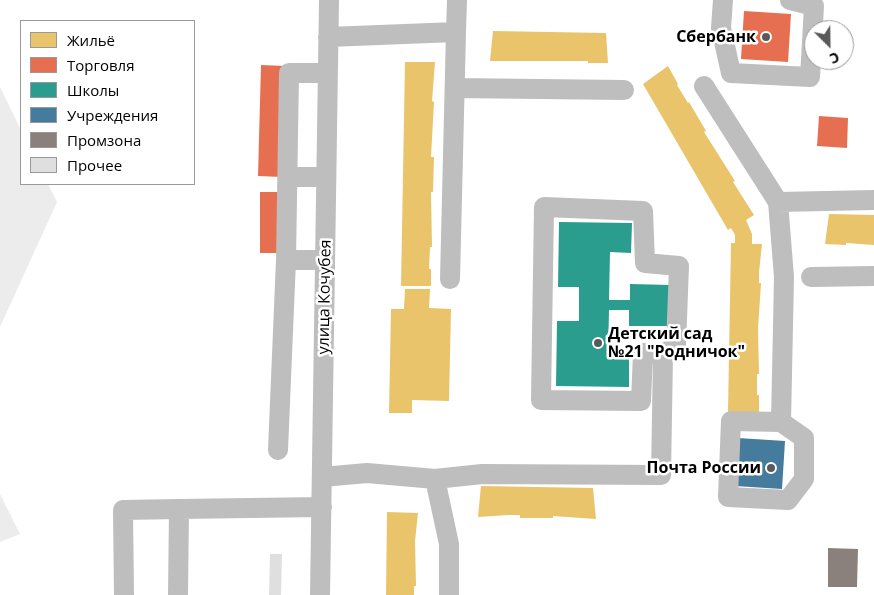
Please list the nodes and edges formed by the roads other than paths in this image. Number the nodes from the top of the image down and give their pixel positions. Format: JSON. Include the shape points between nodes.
{"nodes":[{"id":1,"x":329,"y":0,"type":"edge"},
{"id":2,"x":457,"y":0,"type":"edge"},
{"id":3,"x":723,"y":0,"type":"edge"},
{"id":4,"x":790,"y":0,"type":"edge"},
{"id":5,"x":456,"y":32,"type":"junction"},
{"id":6,"x":328,"y":36,"type":"junction"},
{"id":7,"x":328,"y":73,"type":"junction"},
{"id":8,"x":704,"y":86,"type":"dead end"},
{"id":9,"x":455,"y":88,"type":"junction"},
{"id":10,"x":624,"y":90,"type":"dead end"},
{"id":11,"x":287,"y":177,"type":"junction"},
{"id":12,"x":326,"y":177,"type":"junction"},
{"id":13,"x":874,"y":200,"type":"edge"},
{"id":14,"x":778,"y":202,"type":"junction"},
{"id":15,"x":286,"y":260,"type":"junction"},
{"id":16,"x":325,"y":260,"type":"junction"},
{"id":17,"x":874,"y":276,"type":"edge"},
{"id":18,"x":811,"y":277,"type":"dead end"},
{"id":19,"x":450,"y":279,"type":"dead end"},
{"id":20,"x":663,"y":354,"type":"junction"},
{"id":21,"x":782,"y":422,"type":"junction"},
{"id":22,"x":278,"y":450,"type":"dead end"},
{"id":23,"x":322,"y":477,"type":"junction"},
{"id":24,"x":435,"y":479,"type":"junction"},
{"id":25,"x":322,"y":507,"type":"junction"},
{"id":26,"x":179,"y":509,"type":"junction"},
{"id":27,"x":124,"y":595,"type":"edge"},
{"id":28,"x":178,"y":595,"type":"edge"},
{"id":29,"x":320,"y":595,"type":"edge"},
{"id":30,"x":448,"y":595,"type":"edge"}],
"edges":[{"from":1,"to":6,"type":"street","name":"улица Кочубея"},
{"from":2,"to":5,"type":"street"},
{"from":3,"to":4,"type":"street","via":[[721,28],[731,73],[810,77],[814,6]]},
{"from":5,"to":6,"type":"street"},
{"from":5,"to":9,"type":"street"},
{"from":6,"to":7,"type":"street","name":"улица Кочубея"},
{"from":7,"to":11,"type":"street","via":[[289,73]]},
{"from":7,"to":12,"type":"street","name":"улица Кочубея"},
{"from":8,"to":14,"type":"street"},
{"from":9,"to":10,"type":"street"},
{"from":9,"to":19,"type":"street"},
{"from":11,"to":12,"type":"street"},
{"from":11,"to":15,"type":"street"},
{"from":12,"to":16,"type":"street","name":"улица Кочубея"},
{"from":13,"to":14,"type":"street"},
{"from":14,"to":21,"type":"street","via":[[784,278]]},
{"from":15,"to":16,"type":"street"},
{"from":15,"to":22,"type":"street"},
{"from":16,"to":23,"type":"street","name":"улица Кочубея"},
{"from":17,"to":18,"type":"street"},
{"from":20,"to":20,"type":"street","via":[[676,346],[679,266],[644,262],[643,211],[544,207],[541,400],[641,401],[643,353]]},
{"from":20,"to":24,"type":"street","via":[[662,475],[482,474]]},
{"from":21,"to":21,"type":"street","via":[[731,421],[728,497],[788,500],[804,479],[804,438]]},
{"from":23,"to":24,"type":"street","via":[[367,473]]},
{"from":23,"to":25,"type":"street","name":"улица Кочубея"},
{"from":24,"to":30,"type":"street","via":[[449,544]]},
{"from":25,"to":26,"type":"street"},
{"from":25,"to":29,"type":"street","name":"улица Кочубея"},
{"from":26,"to":27,"type":"street","via":[[123,510]]},
{"from":26,"to":28,"type":"street"}]}
